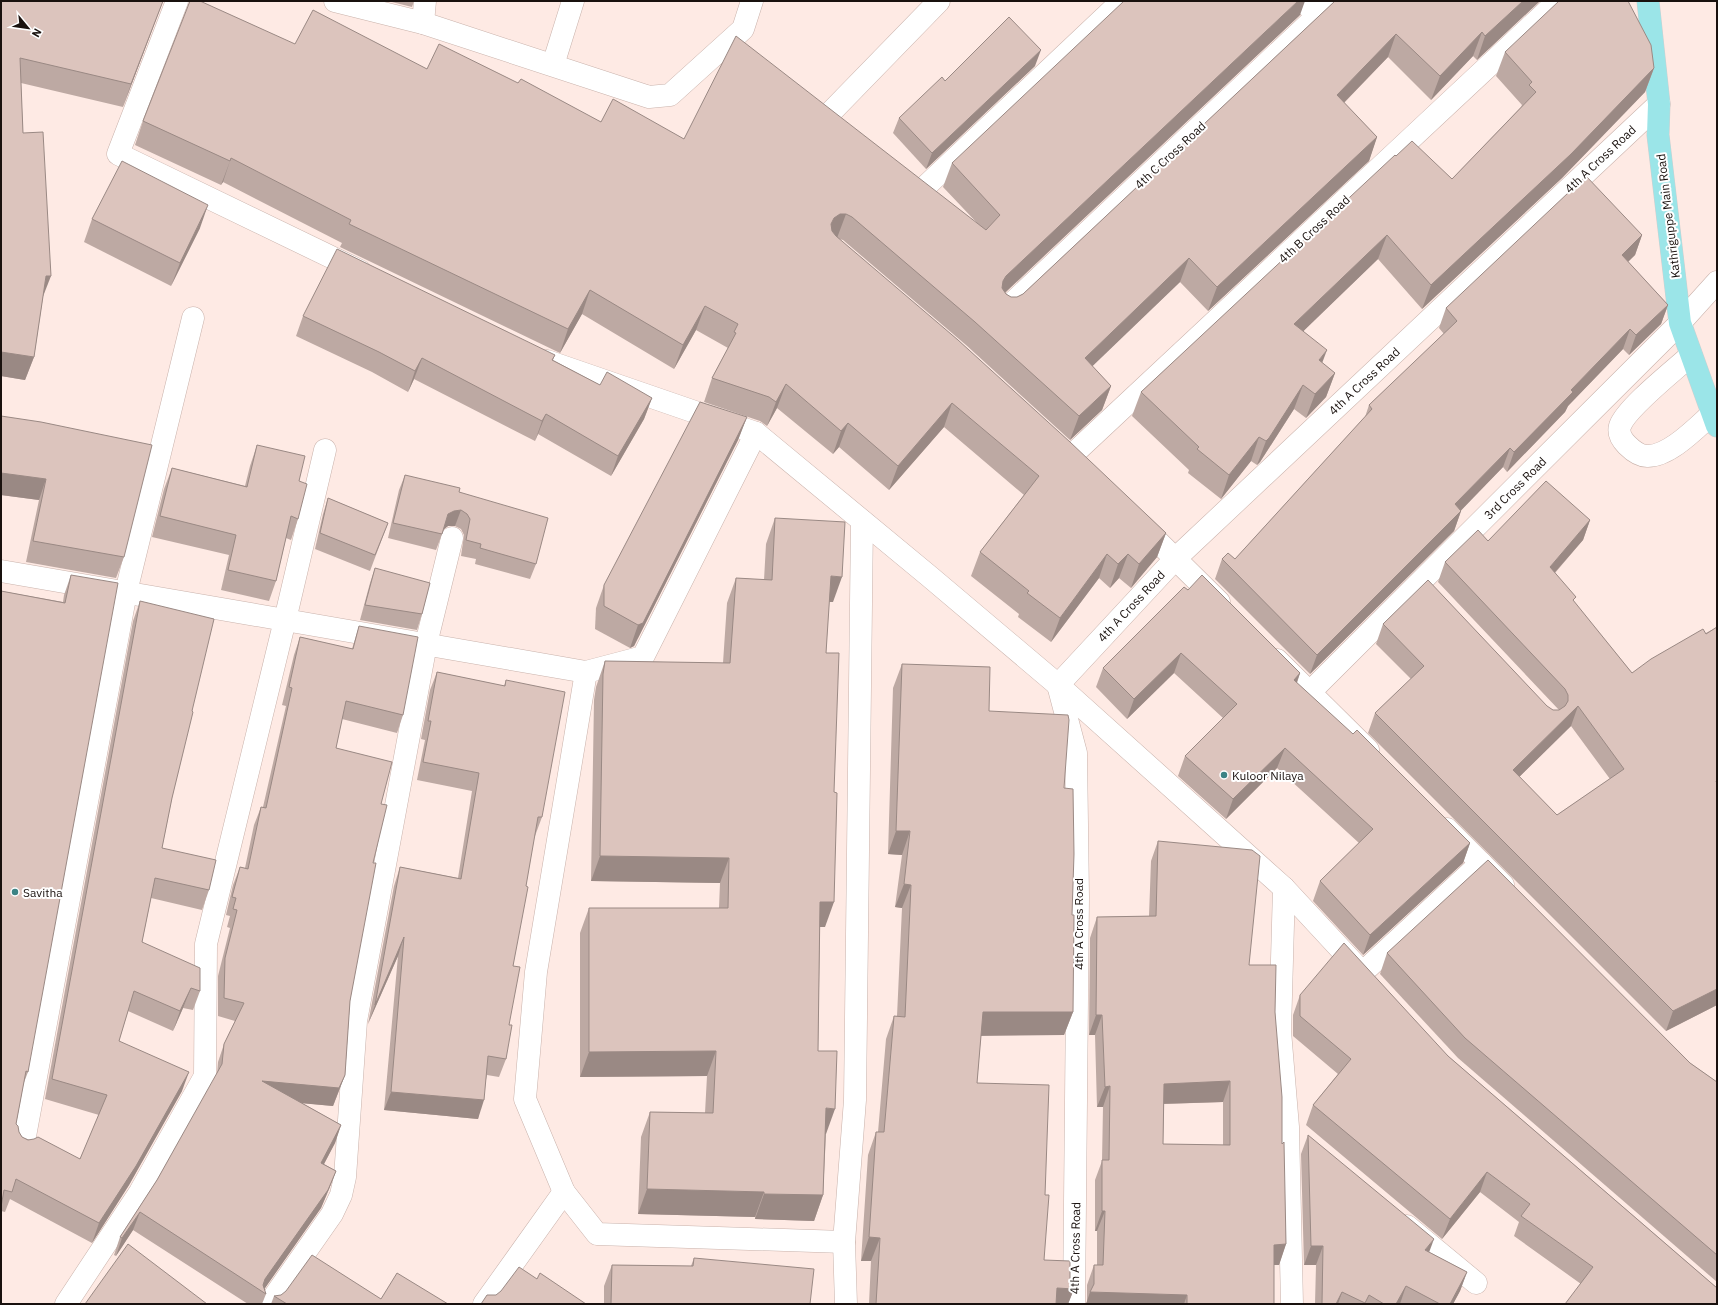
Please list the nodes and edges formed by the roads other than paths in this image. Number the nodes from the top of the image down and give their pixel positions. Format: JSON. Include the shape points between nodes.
{"nodes":[{"id":1,"x":177,"y":1,"type":"edge"},
{"id":2,"x":335,"y":1,"type":"edge"},
{"id":3,"x":425,"y":1,"type":"edge"},
{"id":4,"x":573,"y":1,"type":"edge"},
{"id":5,"x":752,"y":1,"type":"edge"},
{"id":6,"x":939,"y":1,"type":"edge"},
{"id":7,"x":1122,"y":1,"type":"edge"},
{"id":8,"x":1303,"y":1,"type":"edge"},
{"id":9,"x":1333,"y":1,"type":"edge"},
{"id":10,"x":1558,"y":1,"type":"edge"},
{"id":11,"x":1648,"y":1,"type":"edge"},
{"id":12,"x":1318,"y":16,"type":"junction"},
{"id":13,"x":423,"y":23,"type":"junction"},
{"id":14,"x":553,"y":65,"type":"junction"},
{"id":15,"x":1659,"y":104,"type":"junction"},
{"id":16,"x":831,"y":112,"type":"edge"},
{"id":17,"x":927,"y":185,"type":"edge"},
{"id":18,"x":376,"y":278,"type":"edge"},
{"id":19,"x":1717,"y":282,"type":"edge"},
{"id":20,"x":1006,"y":309,"type":"edge"},
{"id":21,"x":193,"y":318,"type":"dead end"},
{"id":22,"x":1680,"y":323,"type":"junction"},
{"id":23,"x":526,"y":351,"type":"edge"},
{"id":24,"x":1691,"y":355,"type":"junction"},
{"id":25,"x":1715,"y":420,"type":"edge"},
{"id":26,"x":756,"y":433,"type":"junction"},
{"id":27,"x":325,"y":450,"type":"dead end"},
{"id":28,"x":1086,"y":473,"type":"edge"},
{"id":29,"x":1126,"y":510,"type":"edge"},
{"id":30,"x":862,"y":521,"type":"junction"},
{"id":31,"x":452,"y":538,"type":"dead end"},
{"id":32,"x":1176,"y":558,"type":"junction"},
{"id":33,"x":1,"y":572,"type":"edge"},
{"id":34,"x":1421,"y":582,"type":"junction"},
{"id":35,"x":126,"y":592,"type":"junction"},
{"id":36,"x":1436,"y":597,"type":"edge"},
{"id":37,"x":1230,"y":614,"type":"edge"},
{"id":38,"x":285,"y":620,"type":"junction"},
{"id":39,"x":426,"y":644,"type":"junction"},
{"id":40,"x":1263,"y":646,"type":"edge"},
{"id":41,"x":586,"y":672,"type":"junction"},
{"id":42,"x":1058,"y":685,"type":"junction"},
{"id":43,"x":1310,"y":692,"type":"junction"},
{"id":44,"x":1382,"y":764,"type":"edge"},
{"id":45,"x":1432,"y":814,"type":"edge"},
{"id":46,"x":1481,"y":863,"type":"junction"},
{"id":47,"x":1284,"y":888,"type":"junction"},
{"id":48,"x":1515,"y":897,"type":"edge"},
{"id":49,"x":1288,"y":1127,"type":"junction"},
{"id":50,"x":1307,"y":1142,"type":"edge"},
{"id":51,"x":23,"y":1147,"type":"edge"},
{"id":52,"x":564,"y":1192,"type":"junction"},
{"id":53,"x":1391,"y":1213,"type":"edge"},
{"id":54,"x":844,"y":1242,"type":"junction"},
{"id":55,"x":1476,"y":1283,"type":"dead end"},
{"id":56,"x":66,"y":1304,"type":"edge"},
{"id":57,"x":269,"y":1304,"type":"edge"},
{"id":58,"x":484,"y":1304,"type":"edge"},
{"id":59,"x":846,"y":1304,"type":"edge"},
{"id":60,"x":1074,"y":1304,"type":"edge"},
{"id":61,"x":1292,"y":1304,"type":"edge"}],
"edges":[{"from":1,"to":18,"type":"street","via":[[118,154]]},
{"from":2,"to":13,"type":"street"},
{"from":3,"to":13,"type":"street"},
{"from":4,"to":14,"type":"street"},
{"from":5,"to":14,"type":"street","via":[[743,29],[670,95],[649,97]]},
{"from":6,"to":16,"type":"street"},
{"from":7,"to":17,"type":"street"},
{"from":8,"to":12,"type":"street"},
{"from":9,"to":12,"type":"street","name":"4th C Cross Road"},
{"from":10,"to":28,"type":"street","name":"4th B Cross Road","via":[[1064,452]]},
{"from":11,"to":15,"type":"main road","name":"Kathriguppe Main Road"},
{"from":12,"to":20,"type":"street","name":"4th C Cross Road"},
{"from":13,"to":14,"type":"street"},
{"from":15,"to":22,"type":"main road","name":"Kathriguppe Main Road","via":[[1658,135]]},
{"from":15,"to":32,"type":"street","name":"4th A Cross Road"},
{"from":19,"to":22,"type":"street","name":"3rd Cross Road"},
{"from":21,"to":35,"type":"street"},
{"from":22,"to":24,"type":"main road","name":"Kathriguppe Main Road"},
{"from":22,"to":34,"type":"street","name":"3rd Cross Road"},
{"from":23,"to":26,"type":"street","via":[[555,365]]},
{"from":24,"to":25,"type":"main road","name":"Kathriguppe Main Road"},
{"from":24,"to":25,"type":"street","via":[[1634,407],[1620,426],[1620,435],[1638,454],[1648,456],[1669,450]]},
{"from":26,"to":30,"type":"street"},
{"from":26,"to":41,"type":"street","via":[[643,657]]},
{"from":27,"to":38,"type":"street"},
{"from":29,"to":32,"type":"street"},
{"from":30,"to":42,"type":"street"},
{"from":30,"to":54,"type":"street","via":[[855,1100]]},
{"from":31,"to":39,"type":"street"},
{"from":32,"to":37,"type":"street"},
{"from":32,"to":42,"type":"street","name":"4th A Cross Road"},
{"from":33,"to":35,"type":"street"},
{"from":34,"to":36,"type":"street"},
{"from":34,"to":43,"type":"street","name":"3rd Cross Road"},
{"from":35,"to":38,"type":"street"},
{"from":35,"to":51,"type":"street"},
{"from":38,"to":39,"type":"street"},
{"from":38,"to":56,"type":"street","via":[[206,944],[205,1076],[140,1192]]},
{"from":39,"to":41,"type":"street"},
{"from":39,"to":57,"type":"street","via":[[356,1022],[345,1176],[341,1194],[332,1214]]},
{"from":40,"to":43,"type":"street"},
{"from":41,"to":52,"type":"street","via":[[536,972],[525,1099]]},
{"from":42,"to":47,"type":"street"},
{"from":42,"to":60,"type":"street","name":"4th A Cross Road","via":[[1076,752],[1078,905]]},
{"from":43,"to":44,"type":"street"},
{"from":45,"to":46,"type":"street"},
{"from":46,"to":47,"type":"street","via":[[1368,979]]},
{"from":46,"to":48,"type":"street"},
{"from":47,"to":49,"type":"street","via":[[1280,1031]]},
{"from":49,"to":50,"type":"street"},
{"from":49,"to":61,"type":"street"},
{"from":52,"to":54,"type":"street","via":[[597,1234]]},
{"from":52,"to":58,"type":"street"},
{"from":53,"to":55,"type":"street"},
{"from":54,"to":59,"type":"street"}]}
